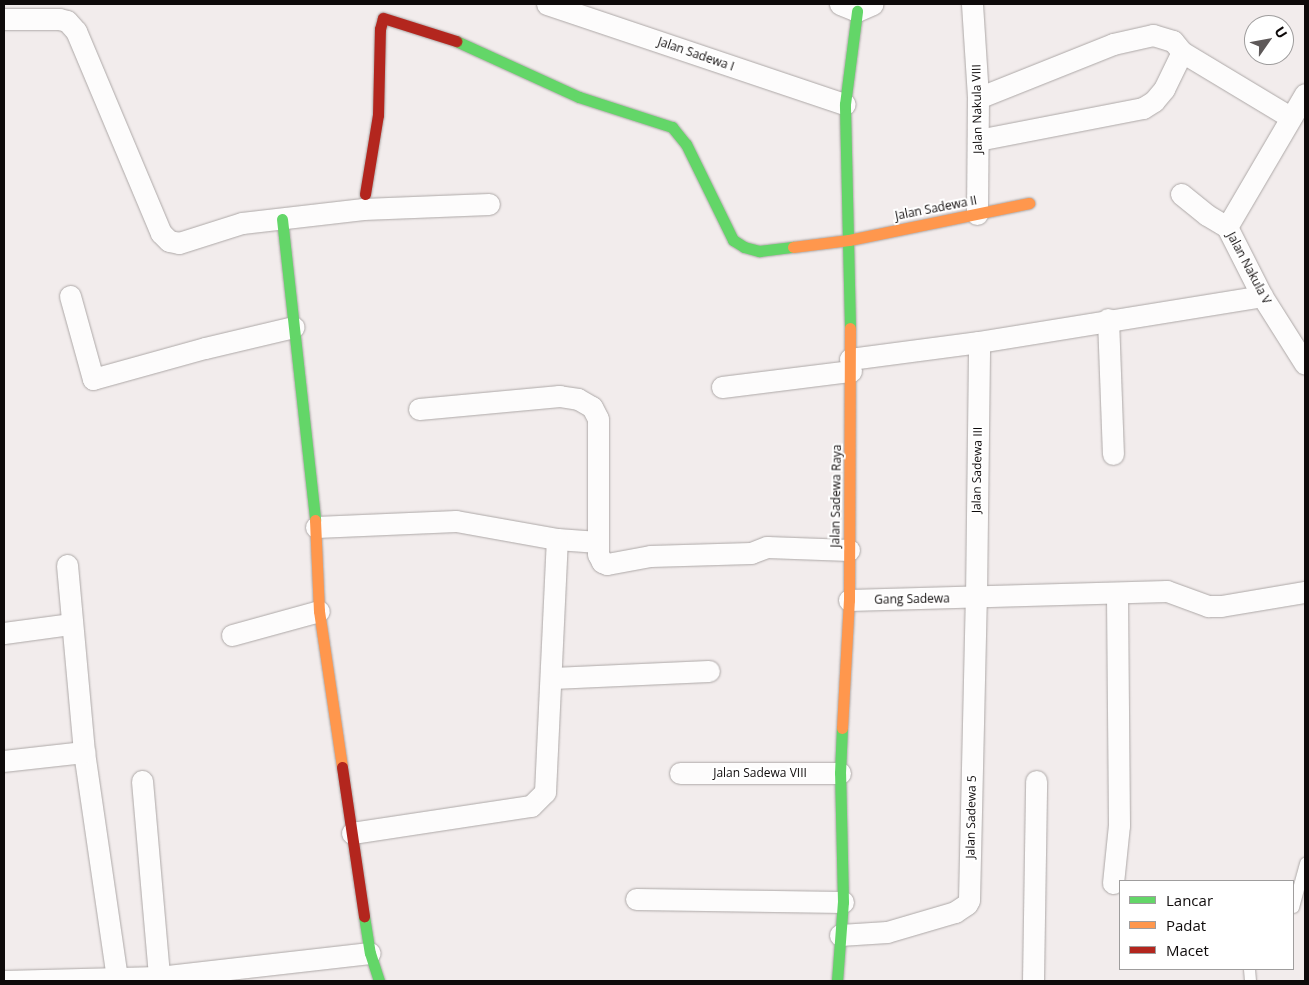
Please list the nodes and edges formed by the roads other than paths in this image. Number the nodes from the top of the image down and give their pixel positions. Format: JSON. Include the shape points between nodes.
{"nodes":[{"id":1,"x":547,"y":4,"type":"edge"},
{"id":2,"x":972,"y":4,"type":"edge"},
{"id":3,"x":857,"y":6,"type":"edge"},
{"id":4,"x":4,"y":19,"type":"edge"},
{"id":5,"x":1182,"y":52,"type":"junction"},
{"id":6,"x":1305,"y":94,"type":"edge"},
{"id":7,"x":978,"y":98,"type":"junction"},
{"id":8,"x":845,"y":104,"type":"junction"},
{"id":9,"x":1290,"y":116,"type":"junction"},
{"id":10,"x":978,"y":140,"type":"junction"},
{"id":11,"x":365,"y":194,"type":"dead end"},
{"id":12,"x":1181,"y":194,"type":"dead end"},
{"id":13,"x":1029,"y":203,"type":"dead end"},
{"id":14,"x":489,"y":204,"type":"dead end"},
{"id":15,"x":977,"y":214,"type":"junction"},
{"id":16,"x":282,"y":219,"type":"junction"},
{"id":17,"x":1227,"y":227,"type":"junction"},
{"id":18,"x":849,"y":240,"type":"junction"},
{"id":19,"x":70,"y":296,"type":"dead end"},
{"id":20,"x":1262,"y":296,"type":"junction"},
{"id":21,"x":1108,"y":320,"type":"junction"},
{"id":22,"x":294,"y":327,"type":"junction"},
{"id":23,"x":979,"y":342,"type":"junction"},
{"id":24,"x":1305,"y":364,"type":"edge"},
{"id":25,"x":851,"y":365,"type":"junction"},
{"id":26,"x":722,"y":387,"type":"dead end"},
{"id":27,"x":419,"y":409,"type":"dead end"},
{"id":28,"x":1113,"y":454,"type":"dead end"},
{"id":29,"x":316,"y":527,"type":"junction"},
{"id":30,"x":557,"y":539,"type":"junction"},
{"id":31,"x":598,"y":542,"type":"junction"},
{"id":32,"x":849,"y":550,"type":"junction"},
{"id":33,"x":67,"y":565,"type":"dead end"},
{"id":34,"x":1305,"y":592,"type":"edge"},
{"id":35,"x":1117,"y":594,"type":"junction"},
{"id":36,"x":976,"y":598,"type":"junction"},
{"id":37,"x":849,"y":600,"type":"junction"},
{"id":38,"x":319,"y":611,"type":"junction"},
{"id":39,"x":71,"y":624,"type":"junction"},
{"id":40,"x":4,"y":633,"type":"edge"},
{"id":41,"x":232,"y":635,"type":"dead end"},
{"id":42,"x":708,"y":671,"type":"dead end"},
{"id":43,"x":552,"y":678,"type":"junction"},
{"id":44,"x":84,"y":752,"type":"junction"},
{"id":45,"x":4,"y":761,"type":"edge"},
{"id":46,"x":680,"y":773,"type":"dead end"},
{"id":47,"x":840,"y":773,"type":"junction"},
{"id":48,"x":142,"y":781,"type":"dead end"},
{"id":49,"x":1036,"y":781,"type":"dead end"},
{"id":50,"x":352,"y":833,"type":"junction"},
{"id":51,"x":1305,"y":863,"type":"edge"},
{"id":52,"x":1113,"y":883,"type":"dead end"},
{"id":53,"x":636,"y":899,"type":"dead end"},
{"id":54,"x":843,"y":902,"type":"junction"},
{"id":55,"x":1294,"y":904,"type":"edge"},
{"id":56,"x":840,"y":935,"type":"junction"},
{"id":57,"x":370,"y":953,"type":"junction"},
{"id":58,"x":159,"y":977,"type":"junction"},
{"id":59,"x":117,"y":980,"type":"junction"},
{"id":60,"x":4,"y":981,"type":"edge"},
{"id":61,"x":379,"y":981,"type":"edge"},
{"id":62,"x":836,"y":981,"type":"edge"},
{"id":63,"x":1032,"y":981,"type":"edge"}],
"edges":[{"from":1,"to":8,"type":"street","name":"Jalan Sadewa I"},
{"from":2,"to":7,"type":"street","name":"Jalan Nakula VIII"},
{"from":3,"to":8,"type":"street","name":"Jalan Sadewa Raya"},
{"from":4,"to":16,"type":"street","via":[[59,19],[67,21],[76,31],[161,233],[169,241],[179,243],[242,223]]},
{"from":5,"to":7,"type":"street","via":[[1173,41],[1153,35],[1113,44]]},
{"from":5,"to":9,"type":"street"},
{"from":5,"to":10,"type":"street","via":[[1164,89],[1143,108]]},
{"from":6,"to":9,"type":"street","name":"Jalan Nakula V"},
{"from":7,"to":10,"type":"street","name":"Jalan Nakula VIII"},
{"from":8,"to":18,"type":"street","name":"Jalan Sadewa Raya"},
{"from":9,"to":17,"type":"street","name":"Jalan Nakula V"},
{"from":10,"to":15,"type":"street","name":"Jalan Nakula VIII"},
{"from":11,"to":18,"type":"street","name":"Jalan Sadewa II","via":[[378,115],[383,18],[465,44],[578,97],[672,127],[686,144],[733,240],[744,247],[759,251]]},
{"from":12,"to":17,"type":"street"},
{"from":13,"to":15,"type":"street","name":"Jalan Sadewa II"},
{"from":14,"to":16,"type":"street","via":[[363,209]]},
{"from":15,"to":18,"type":"street","name":"Jalan Sadewa II"},
{"from":16,"to":22,"type":"street"},
{"from":17,"to":20,"type":"street","name":"Jalan Nakula V"},
{"from":18,"to":25,"type":"street","name":"Jalan Sadewa Raya"},
{"from":19,"to":22,"type":"street","via":[[94,380]]},
{"from":20,"to":21,"type":"street"},
{"from":20,"to":24,"type":"street","name":"Jalan Nakula V"},
{"from":21,"to":23,"type":"street"},
{"from":21,"to":28,"type":"street"},
{"from":22,"to":29,"type":"street"},
{"from":23,"to":25,"type":"street"},
{"from":23,"to":36,"type":"street","name":"Jalan Sadewa III"},
{"from":25,"to":26,"type":"street"},
{"from":25,"to":32,"type":"street","name":"Jalan Sadewa Raya"},
{"from":27,"to":31,"type":"street","via":[[558,396],[592,407],[598,419]]},
{"from":29,"to":30,"type":"street","via":[[456,521]]},
{"from":29,"to":38,"type":"street"},
{"from":30,"to":31,"type":"street"},
{"from":30,"to":43,"type":"street"},
{"from":31,"to":32,"type":"street","via":[[598,554],[607,564],[650,556],[751,553],[767,547]]},
{"from":32,"to":37,"type":"street","name":"Jalan Sadewa Raya"},
{"from":33,"to":39,"type":"street"},
{"from":34,"to":35,"type":"street","name":"Gang Sadewa","via":[[1215,606],[1167,591]]},
{"from":35,"to":36,"type":"street","name":"Gang Sadewa"},
{"from":35,"to":52,"type":"street","via":[[1119,824]]},
{"from":36,"to":37,"type":"street","name":"Gang Sadewa"},
{"from":36,"to":56,"type":"street","name":"Jalan Sadewa 5","via":[[968,902],[948,914],[887,932]]},
{"from":37,"to":47,"type":"street","name":"Jalan Sadewa Raya"},
{"from":38,"to":41,"type":"street"},
{"from":38,"to":50,"type":"street"},
{"from":39,"to":40,"type":"street"},
{"from":39,"to":44,"type":"street"},
{"from":42,"to":43,"type":"street"},
{"from":43,"to":50,"type":"street","via":[[546,792],[531,806]]},
{"from":44,"to":45,"type":"street"},
{"from":44,"to":59,"type":"street"},
{"from":46,"to":47,"type":"street","name":"Jalan Sadewa VIII"},
{"from":47,"to":54,"type":"street","name":"Jalan Sadewa Raya"},
{"from":48,"to":58,"type":"street"},
{"from":49,"to":63,"type":"street"},
{"from":50,"to":57,"type":"street"},
{"from":51,"to":55,"type":"lane"},
{"from":53,"to":54,"type":"street"},
{"from":54,"to":56,"type":"street","name":"Jalan Sadewa Raya"},
{"from":56,"to":62,"type":"street","name":"Jalan Sadewa Raya"},
{"from":57,"to":58,"type":"street"},
{"from":57,"to":61,"type":"street"},
{"from":58,"to":59,"type":"street"},
{"from":59,"to":60,"type":"street"}]}
